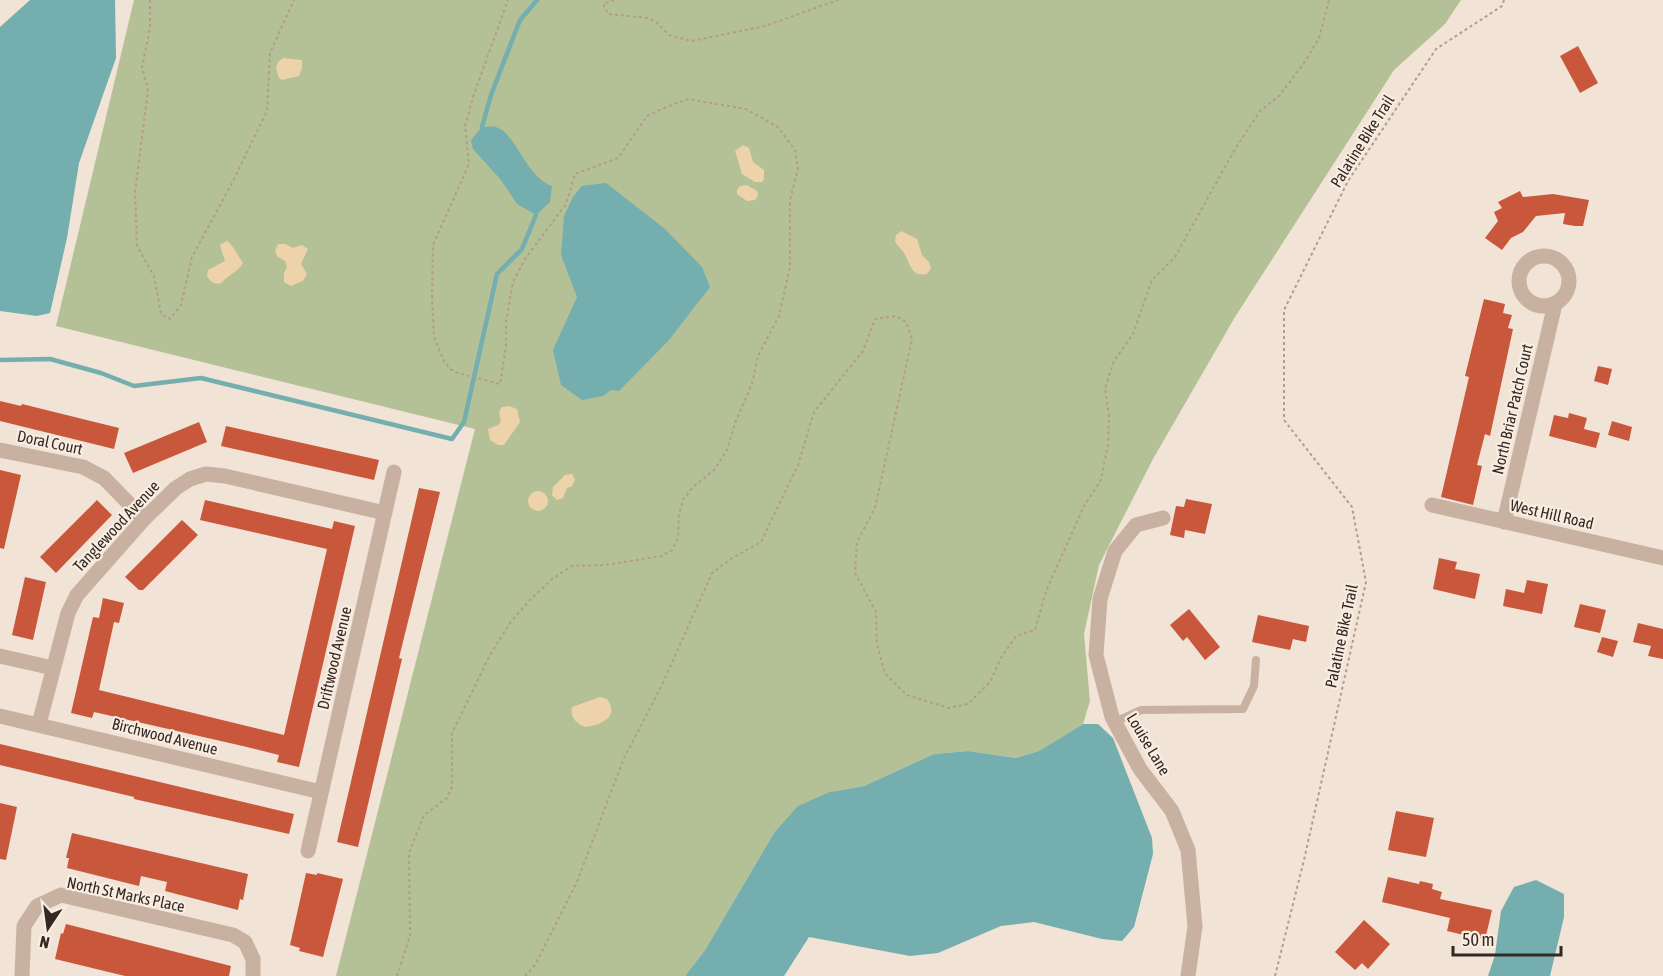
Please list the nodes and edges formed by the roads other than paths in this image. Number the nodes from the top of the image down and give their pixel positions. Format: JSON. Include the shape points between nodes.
{"nodes":[{"id":1,"x":1555,"y":304,"type":"dead end"},
{"id":2,"x":0,"y":450,"type":"edge"},
{"id":3,"x":394,"y":472,"type":"dead end"},
{"id":4,"x":1432,"y":505,"type":"dead end"},
{"id":5,"x":385,"y":513,"type":"junction"},
{"id":6,"x":1163,"y":518,"type":"dead end"},
{"id":7,"x":144,"y":519,"type":"junction"},
{"id":8,"x":1504,"y":522,"type":"junction"},
{"id":9,"x":1663,"y":558,"type":"edge"},
{"id":10,"x":0,"y":656,"type":"edge"},
{"id":11,"x":1256,"y":660,"type":"dead end"},
{"id":12,"x":53,"y":668,"type":"junction"},
{"id":13,"x":0,"y":716,"type":"edge"},
{"id":14,"x":1115,"y":722,"type":"junction"},
{"id":15,"x":39,"y":724,"type":"junction"},
{"id":16,"x":321,"y":792,"type":"junction"},
{"id":17,"x":308,"y":851,"type":"dead end"},
{"id":18,"x":22,"y":976,"type":"edge"},
{"id":19,"x":253,"y":976,"type":"edge"},
{"id":20,"x":1188,"y":976,"type":"edge"}],
"edges":[{"from":1,"to":8,"type":"street","name":"North Briar Patch Court"},
{"from":2,"to":7,"type":"street","name":"Doral Court","via":[[83,467],[104,478]]},
{"from":3,"to":5,"type":"street","name":"Driftwood Avenue"},
{"from":4,"to":8,"type":"street","name":"West Hill Road"},
{"from":5,"to":7,"type":"street","name":"Tanglewood Avenue","via":[[206,474],[176,488]]},
{"from":5,"to":16,"type":"street","name":"Driftwood Avenue"},
{"from":6,"to":14,"type":"street","name":"Louise Lane","via":[[1136,525],[1115,551],[1100,599],[1096,655]]},
{"from":7,"to":12,"type":"street","name":"Tanglewood Avenue","via":[[71,604]]},
{"from":8,"to":9,"type":"street","name":"West Hill Road"},
{"from":10,"to":12,"type":"street"},
{"from":11,"to":14,"type":"lane","via":[[1254,686],[1243,709],[1141,710]]},
{"from":12,"to":15,"type":"street","name":"Tanglewood Avenue"},
{"from":13,"to":15,"type":"street","name":"Birchwood Avenue"},
{"from":14,"to":20,"type":"street","name":"Louise Lane","via":[[1140,769],[1172,811],[1188,850],[1195,926]]},
{"from":15,"to":16,"type":"street","name":"Birchwood Avenue"},
{"from":16,"to":17,"type":"street","name":"Driftwood Avenue"},
{"from":18,"to":19,"type":"street","name":"North St Marks Place","via":[[24,926],[37,906],[61,895],[233,935],[245,942],[253,960]]}]}
